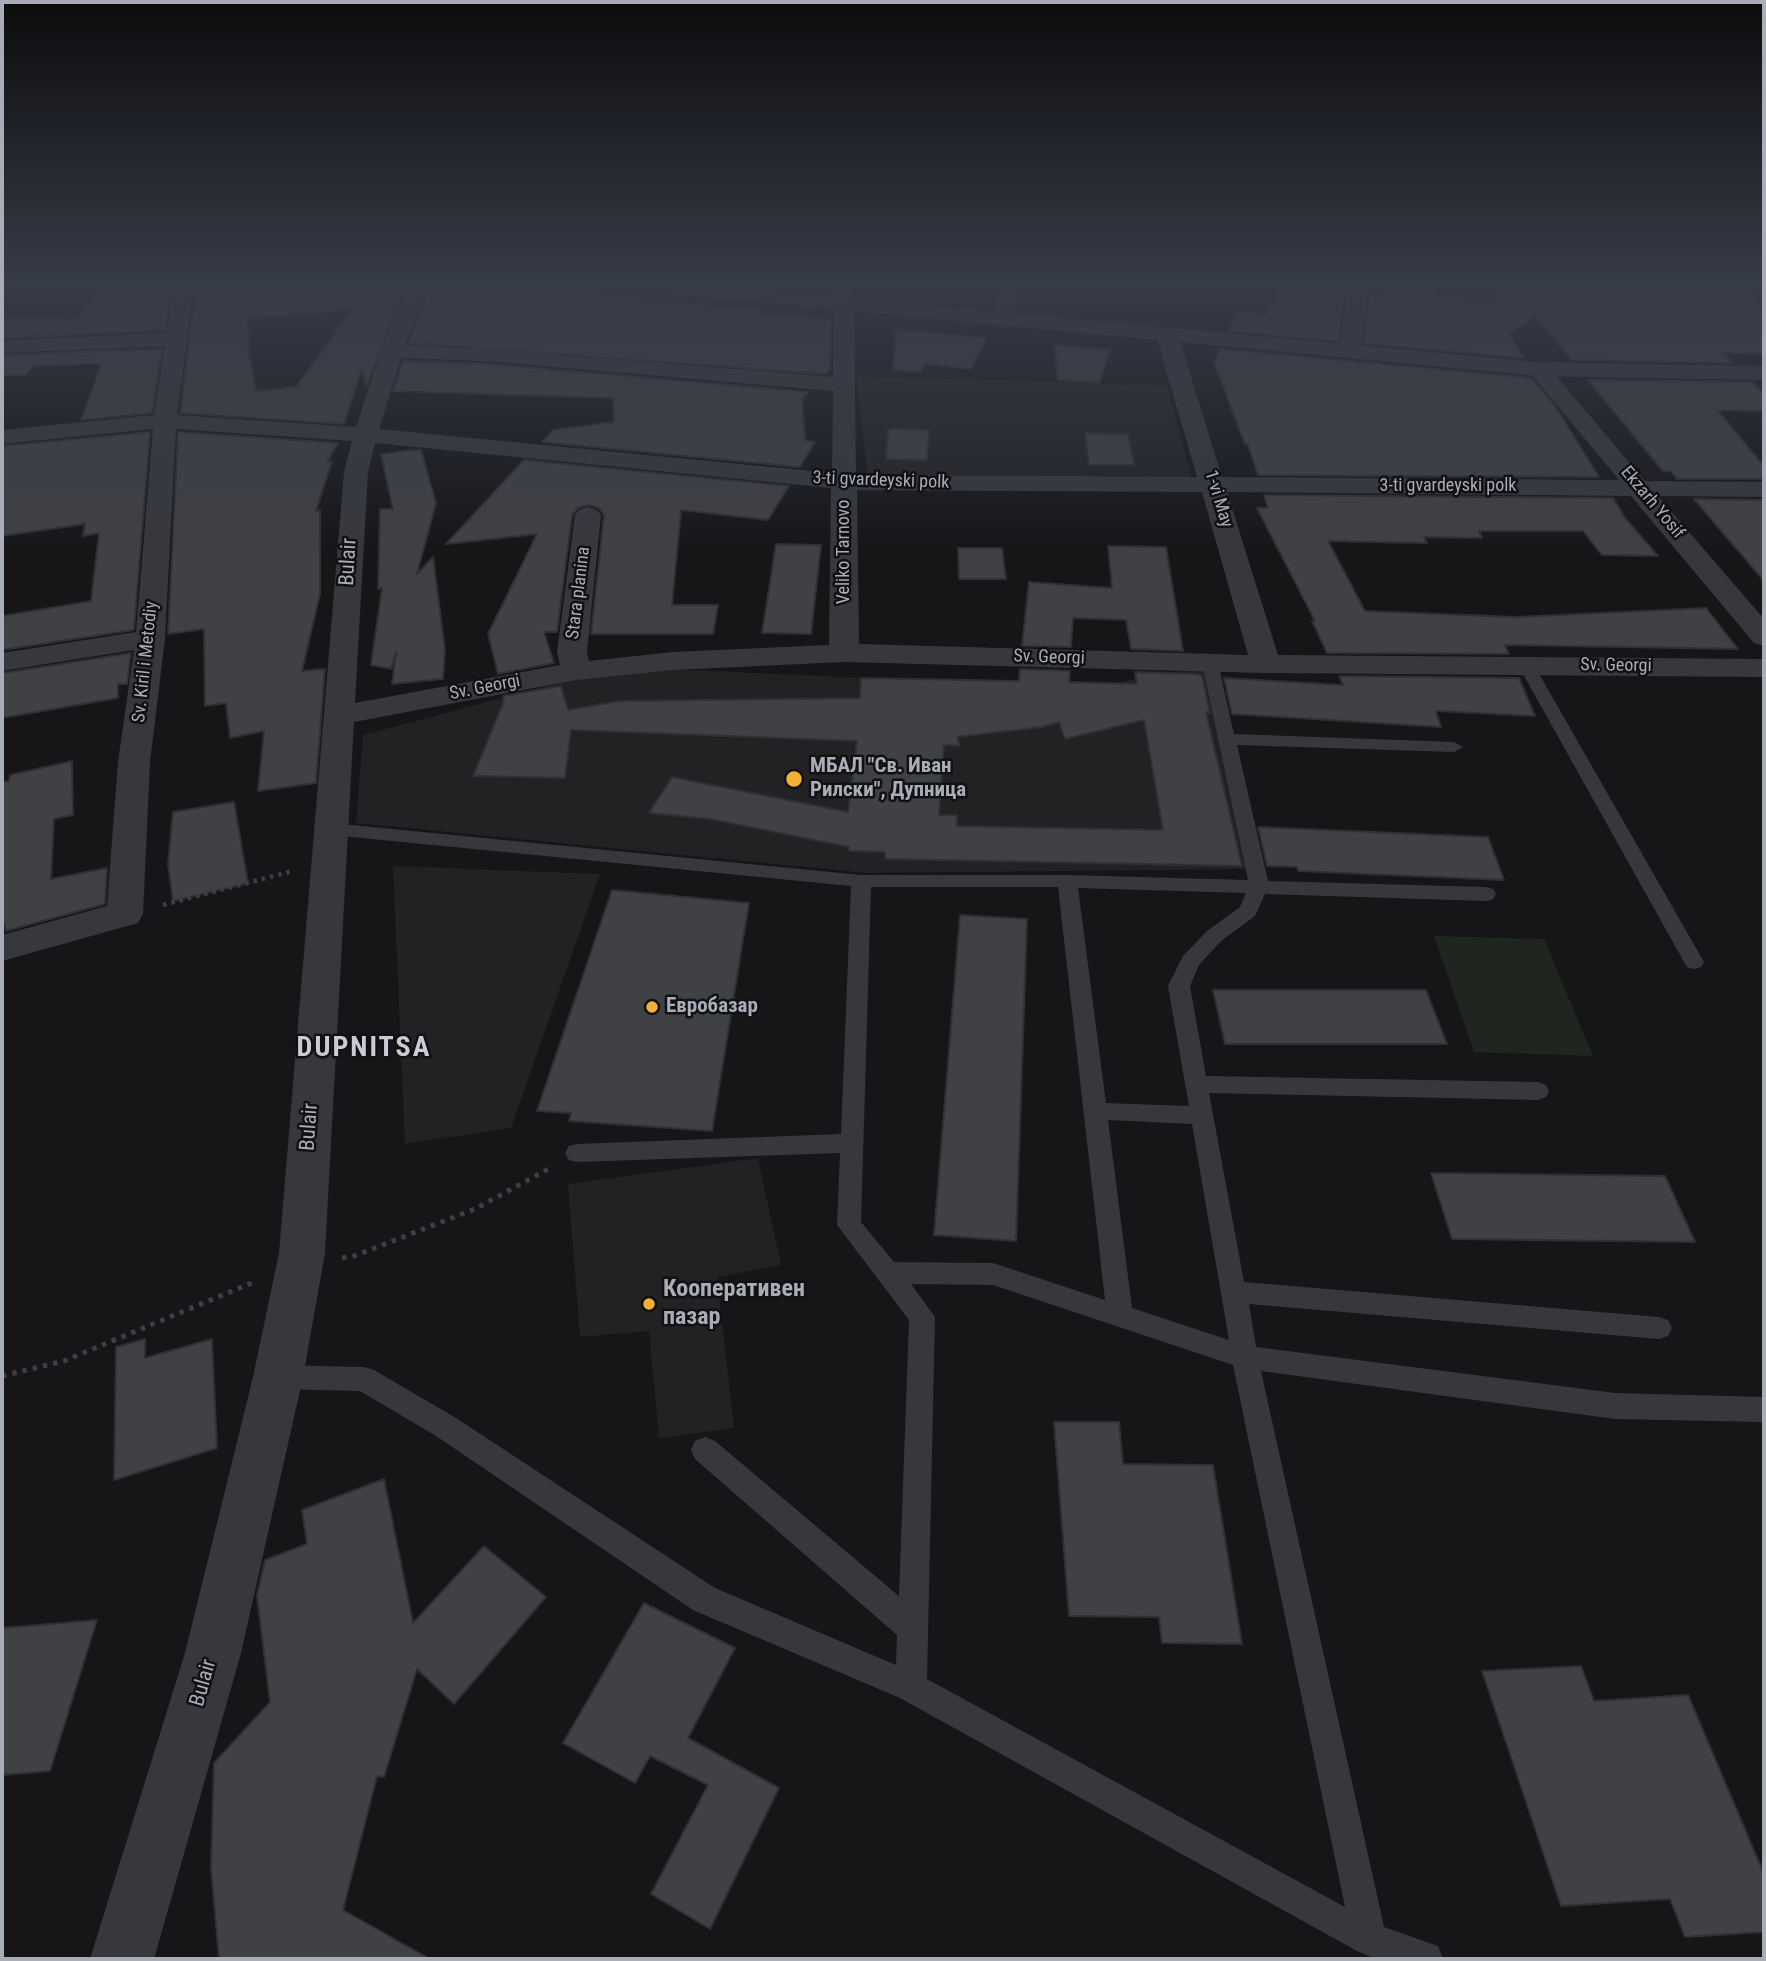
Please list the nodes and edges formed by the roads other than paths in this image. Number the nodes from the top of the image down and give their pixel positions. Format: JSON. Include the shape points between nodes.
{"nodes":[{"id":1,"x":171,"y":376,"type":"edge"},
{"id":2,"x":384,"y":376,"type":"edge"},
{"id":3,"x":730,"y":376,"type":"edge"},
{"id":4,"x":843,"y":376,"type":"edge"},
{"id":5,"x":1180,"y":376,"type":"edge"},
{"id":6,"x":1544,"y":376,"type":"edge"},
{"id":7,"x":843,"y":385,"type":"junction"},
{"id":8,"x":164,"y":421,"type":"junction"},
{"id":9,"x":365,"y":435,"type":"junction"},
{"id":10,"x":2,"y":437,"type":"edge"},
{"id":11,"x":844,"y":482,"type":"junction"},
{"id":12,"x":1214,"y":484,"type":"junction"},
{"id":13,"x":1639,"y":487,"type":"junction"},
{"id":14,"x":1764,"y":489,"type":"edge"},
{"id":15,"x":588,"y":515,"type":"dead end"},
{"id":16,"x":1764,"y":637,"type":"edge"},
{"id":17,"x":150,"y":639,"type":"junction"},
{"id":18,"x":844,"y":653,"type":"junction"},
{"id":19,"x":2,"y":663,"type":"edge"},
{"id":20,"x":1210,"y":663,"type":"junction"},
{"id":21,"x":1266,"y":664,"type":"junction"},
{"id":22,"x":1526,"y":665,"type":"junction"},
{"id":23,"x":1764,"y":668,"type":"edge"},
{"id":24,"x":576,"y":671,"type":"junction"},
{"id":25,"x":339,"y":716,"type":"junction"},
{"id":26,"x":1228,"y":739,"type":"junction"},
{"id":27,"x":1454,"y":747,"type":"dead end"},
{"id":28,"x":329,"y":844,"type":"junction"},
{"id":29,"x":862,"y":881,"type":"junction"},
{"id":30,"x":1067,"y":881,"type":"junction"},
{"id":31,"x":1259,"y":886,"type":"junction"},
{"id":32,"x":1486,"y":894,"type":"dead end"},
{"id":33,"x":2,"y":948,"type":"edge"},
{"id":34,"x":1694,"y":962,"type":"dead end"},
{"id":35,"x":1196,"y":1084,"type":"junction"},
{"id":36,"x":1538,"y":1091,"type":"dead end"},
{"id":37,"x":1096,"y":1111,"type":"junction"},
{"id":38,"x":1202,"y":1115,"type":"junction"},
{"id":39,"x":852,"y":1143,"type":"junction"},
{"id":40,"x":577,"y":1153,"type":"road end"},
{"id":41,"x":887,"y":1273,"type":"junction"},
{"id":42,"x":1232,"y":1292,"type":"junction"},
{"id":43,"x":1120,"y":1314,"type":"junction"},
{"id":44,"x":1659,"y":1328,"type":"dead end"},
{"id":45,"x":1245,"y":1357,"type":"junction"},
{"id":46,"x":278,"y":1377,"type":"junction"},
{"id":47,"x":1764,"y":1409,"type":"edge"},
{"id":48,"x":705,"y":1450,"type":"dead end"},
{"id":49,"x":914,"y":1628,"type":"junction"},
{"id":50,"x":911,"y":1687,"type":"junction"},
{"id":51,"x":1369,"y":1939,"type":"junction"},
{"id":52,"x":122,"y":1959,"type":"edge"},
{"id":53,"x":1425,"y":1959,"type":"edge"}],
"edges":[{"from":1,"to":8,"type":"street","name":"Sv. Kiril i Metodiy"},
{"from":2,"to":9,"type":"street","name":"Bulair"},
{"from":3,"to":7,"type":"street"},
{"from":4,"to":7,"type":"street","name":"Veliko Tarnovo"},
{"from":5,"to":12,"type":"street","name":"1-vi May"},
{"from":6,"to":13,"type":"street","name":"Ekzarh Yosif"},
{"from":7,"to":11,"type":"street","name":"Veliko Tarnovo"},
{"from":8,"to":9,"type":"street","name":"3-ti gvardeyski polk"},
{"from":8,"to":10,"type":"street","name":"3-ti gvardeyski polk"},
{"from":8,"to":17,"type":"street","name":"Sv. Kiril i Metodiy"},
{"from":9,"to":11,"type":"street","name":"3-ti gvardeyski polk"},
{"from":9,"to":25,"type":"street","name":"Bulair","via":[[352,508]]},
{"from":11,"to":12,"type":"street","name":"3-ti gvardeyski polk"},
{"from":11,"to":18,"type":"street","name":"Veliko Tarnovo"},
{"from":12,"to":13,"type":"street","name":"3-ti gvardeyski polk"},
{"from":12,"to":21,"type":"street","name":"1-vi May"},
{"from":13,"to":14,"type":"street","name":"3-ti gvardeyski polk"},
{"from":13,"to":16,"type":"street","name":"Ekzarh Yosif"},
{"from":15,"to":24,"type":"street","name":"Stara planina","via":[[572,652]]},
{"from":17,"to":19,"type":"street"},
{"from":17,"to":33,"type":"street","name":"Sv. Kiril i Metodiy","via":[[134,762],[125,914]]},
{"from":18,"to":20,"type":"street","name":"Sv. Georgi"},
{"from":18,"to":24,"type":"street","name":"Sv. Georgi"},
{"from":20,"to":21,"type":"street","name":"Sv. Georgi"},
{"from":20,"to":26,"type":"lane"},
{"from":21,"to":22,"type":"street","name":"Sv. Georgi"},
{"from":22,"to":23,"type":"street","name":"Sv. Georgi"},
{"from":22,"to":34,"type":"lane"},
{"from":24,"to":25,"type":"street","name":"Sv. Georgi"},
{"from":25,"to":28,"type":"street","name":"Bulair"},
{"from":26,"to":27,"type":"lane"},
{"from":26,"to":31,"type":"lane"},
{"from":28,"to":29,"type":"lane"},
{"from":28,"to":46,"type":"street","name":"Bulair","via":[[299,1263]]},
{"from":29,"to":30,"type":"lane"},
{"from":29,"to":39,"type":"lane"},
{"from":30,"to":31,"type":"lane"},
{"from":30,"to":37,"type":"lane"},
{"from":31,"to":32,"type":"lane"},
{"from":31,"to":35,"type":"lane","via":[[1248,911],[1190,961],[1179,986]]},
{"from":35,"to":36,"type":"lane"},
{"from":35,"to":38,"type":"lane"},
{"from":37,"to":38,"type":"lane"},
{"from":37,"to":43,"type":"lane"},
{"from":38,"to":42,"type":"lane"},
{"from":39,"to":40,"type":"lane"},
{"from":39,"to":41,"type":"lane","via":[[849,1225]]},
{"from":41,"to":43,"type":"lane","via":[[993,1274]]},
{"from":41,"to":49,"type":"lane","via":[[922,1317]]},
{"from":42,"to":44,"type":"lane"},
{"from":42,"to":45,"type":"lane"},
{"from":43,"to":45,"type":"lane"},
{"from":45,"to":47,"type":"lane","via":[[1615,1406]]},
{"from":45,"to":51,"type":"lane"},
{"from":46,"to":50,"type":"lane","via":[[364,1379],[446,1427],[704,1599]]},
{"from":46,"to":52,"type":"street","name":"Bulair","via":[[213,1653]]},
{"from":48,"to":49,"type":"lane"},
{"from":49,"to":50,"type":"lane"},
{"from":50,"to":51,"type":"lane"},
{"from":51,"to":53,"type":"lane"}]}
